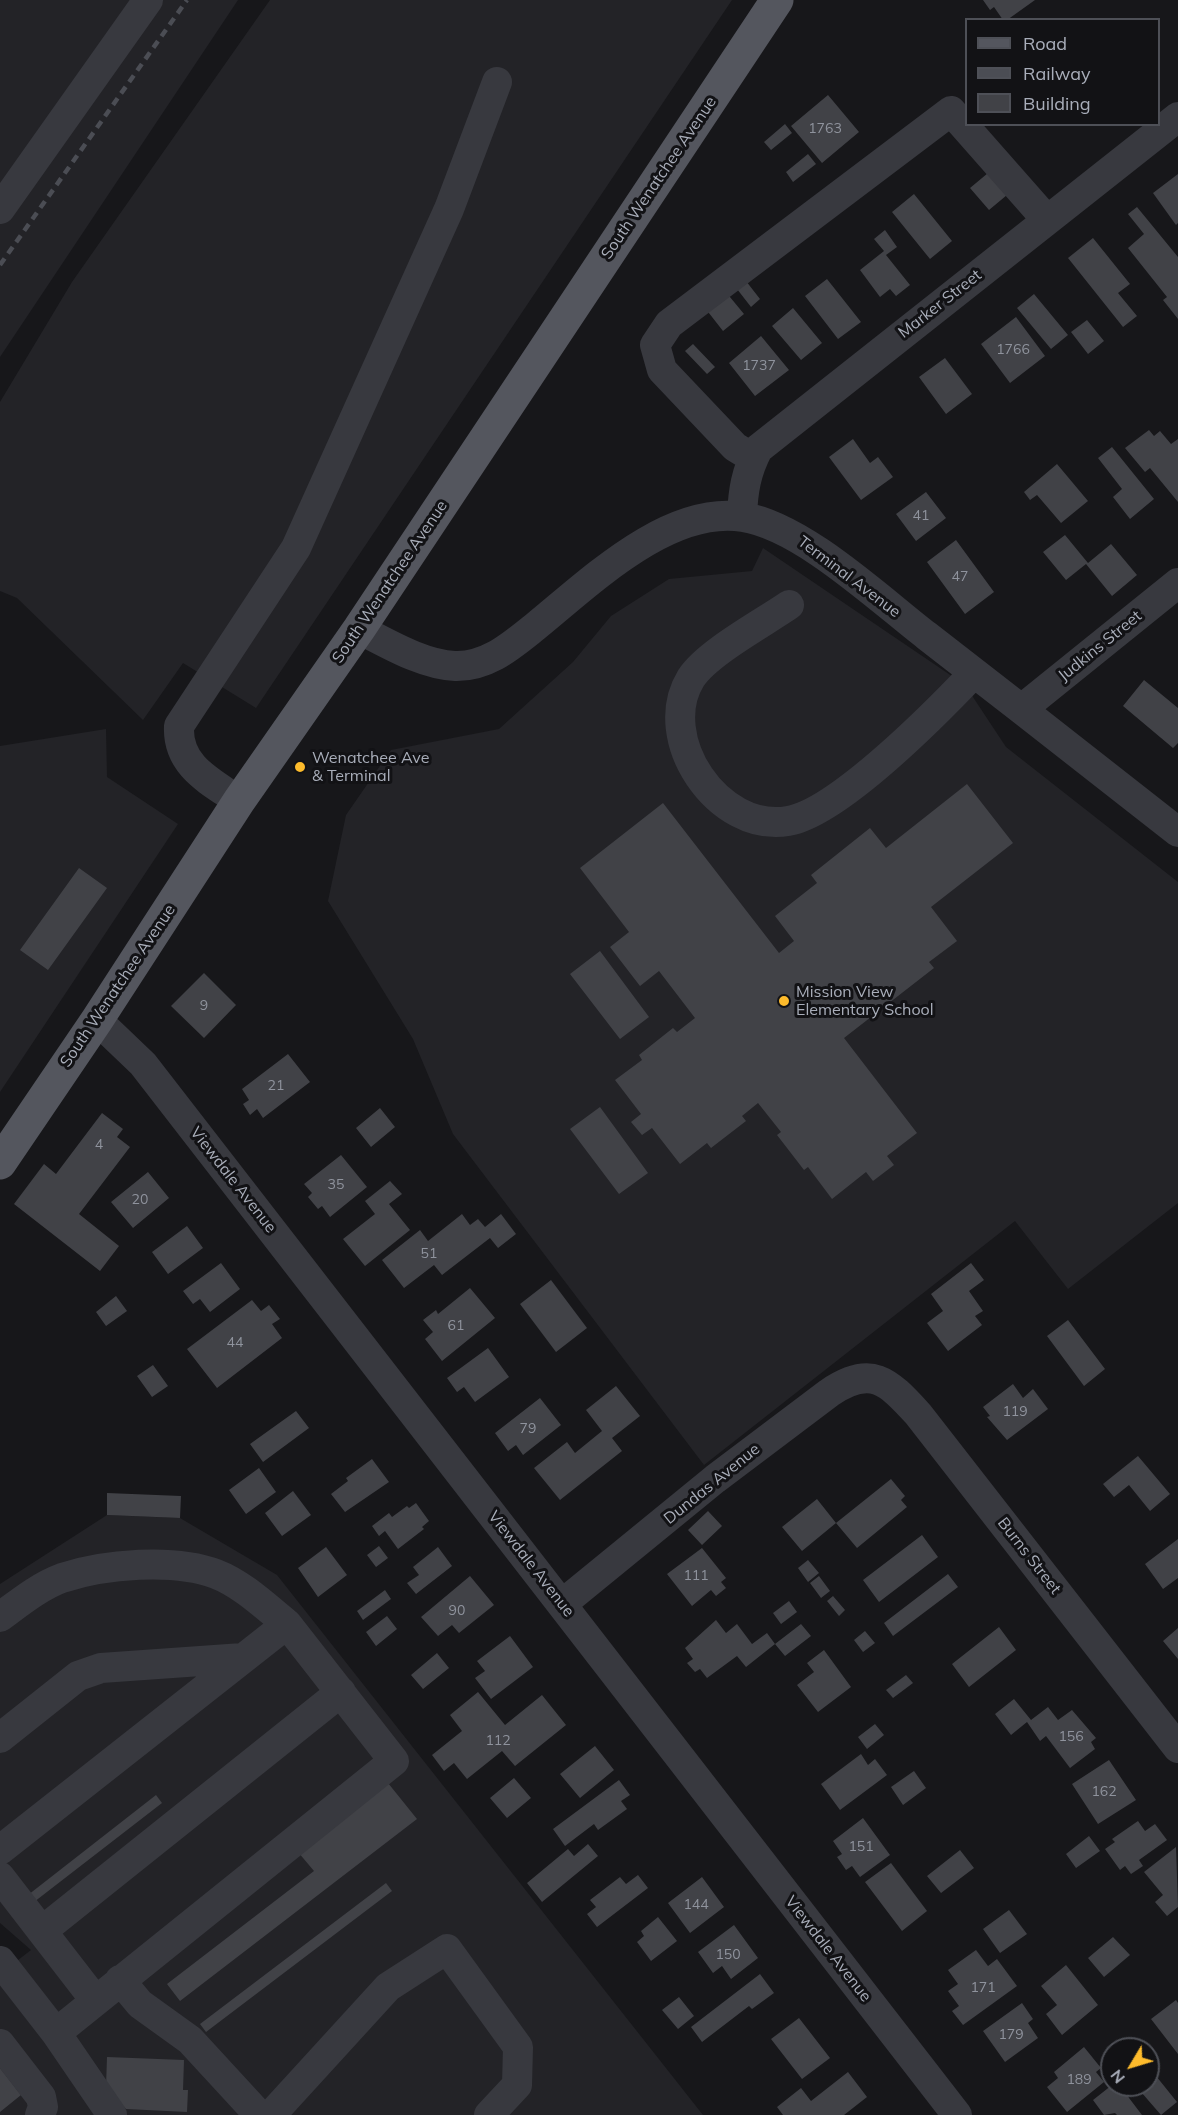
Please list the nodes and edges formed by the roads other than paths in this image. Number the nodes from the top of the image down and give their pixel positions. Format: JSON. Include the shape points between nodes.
{"nodes":[{"id":1,"x":148,"y":0,"type":"edge"},
{"id":2,"x":777,"y":0,"type":"edge"},
{"id":3,"x":497,"y":82,"type":"dead end"},
{"id":4,"x":1178,"y":117,"type":"edge"},
{"id":5,"x":0,"y":210,"type":"edge"},
{"id":6,"x":1047,"y":220,"type":"junction"},
{"id":7,"x":753,"y":458,"type":"junction"},
{"id":8,"x":742,"y":516,"type":"junction"},
{"id":9,"x":1178,"y":583,"type":"edge"},
{"id":10,"x":789,"y":605,"type":"dead end"},
{"id":11,"x":359,"y":629,"type":"junction"},
{"id":12,"x":974,"y":673,"type":"junction"},
{"id":13,"x":1023,"y":708,"type":"junction"},
{"id":14,"x":239,"y":801,"type":"junction"},
{"id":15,"x":1178,"y":832,"type":"edge"},
{"id":16,"x":97,"y":1020,"type":"junction"},
{"id":17,"x":0,"y":1163,"type":"edge"},
{"id":18,"x":870,"y":1378,"type":"joint"},
{"id":19,"x":562,"y":1605,"type":"junction"},
{"id":20,"x":0,"y":1617,"type":"edge"},
{"id":21,"x":287,"y":1624,"type":"junction"},
{"id":22,"x":243,"y":1658,"type":"junction"},
{"id":23,"x":341,"y":1692,"type":"junction"},
{"id":24,"x":0,"y":1738,"type":"edge"},
{"id":25,"x":1178,"y":1748,"type":"edge"},
{"id":26,"x":0,"y":1850,"type":"edge"},
{"id":27,"x":0,"y":1877,"type":"edge"},
{"id":28,"x":42,"y":1931,"type":"junction"},
{"id":29,"x":0,"y":1961,"type":"edge"},
{"id":30,"x":120,"y":1980,"type":"junction"},
{"id":31,"x":95,"y":2000,"type":"junction"},
{"id":32,"x":56,"y":2033,"type":"junction"},
{"id":33,"x":0,"y":2044,"type":"edge"},
{"id":34,"x":40,"y":2115,"type":"edge"},
{"id":35,"x":112,"y":2115,"type":"edge"},
{"id":36,"x":259,"y":2115,"type":"edge"},
{"id":37,"x":271,"y":2115,"type":"edge"},
{"id":38,"x":489,"y":2115,"type":"edge"},
{"id":39,"x":957,"y":2115,"type":"edge"}],
"edges":[{"from":1,"to":5,"type":"street"},
{"from":2,"to":11,"type":"main road","name":"South Wenatchee Avenue"},
{"from":3,"to":14,"type":"street","via":[[449,209],[296,548],[179,726],[178,740],[192,769]]},
{"from":4,"to":6,"type":"street","name":"Marker Street"},
{"from":6,"to":7,"type":"street","name":"Marker Street","via":[[776,432]]},
{"from":6,"to":7,"type":"street","via":[[951,111],[669,324],[655,345],[662,370],[735,447]]},
{"from":7,"to":8,"type":"street","name":"Marker Street","via":[[743,489]]},
{"from":8,"to":11,"type":"street","name":"Terminal Avenue","via":[[712,517],[681,525],[646,541],[496,658],[455,666],[410,655]]},
{"from":8,"to":12,"type":"street","name":"Terminal Avenue","via":[[793,535]]},
{"from":9,"to":13,"type":"street","name":"Judkins Street"},
{"from":10,"to":12,"type":"street","via":[[711,657],[691,677],[683,697],[684,748],[698,776],[716,800],[743,814],[766,822],[788,821],[822,809],[927,722]]},
{"from":11,"to":14,"type":"main road","name":"South Wenatchee Avenue"},
{"from":12,"to":13,"type":"street","name":"Terminal Avenue"},
{"from":13,"to":15,"type":"street","name":"Terminal Avenue"},
{"from":14,"to":16,"type":"main road","name":"South Wenatchee Avenue"},
{"from":16,"to":17,"type":"main road","name":"South Wenatchee Avenue"},
{"from":16,"to":19,"type":"street","name":"Viewdale Avenue","via":[[143,1064]]},
{"from":18,"to":19,"type":"street","name":"Dundas Avenue","via":[[846,1382],[829,1393],[715,1479]]},
{"from":18,"to":25,"type":"street","name":"Burns Street","via":[[881,1379],[896,1389],[918,1414]]},
{"from":19,"to":39,"type":"street","name":"Viewdale Avenue"},
{"from":20,"to":21,"type":"street","via":[[62,1578],[107,1568],[155,1564],[216,1574],[254,1596]]},
{"from":21,"to":22,"type":"street"},
{"from":21,"to":23,"type":"street"},
{"from":22,"to":24,"type":"street","via":[[101,1668],[78,1676]]},
{"from":22,"to":26,"type":"street"},
{"from":23,"to":28,"type":"street"},
{"from":23,"to":30,"type":"street","via":[[394,1761]]},
{"from":27,"to":28,"type":"street"},
{"from":28,"to":31,"type":"street"},
{"from":29,"to":32,"type":"street"},
{"from":30,"to":31,"type":"street"},
{"from":30,"to":36,"type":"street","via":[[140,2004],[190,2040]]},
{"from":31,"to":32,"type":"street"},
{"from":32,"to":35,"type":"street"},
{"from":33,"to":34,"type":"street","via":[[41,2097]]},
{"from":37,"to":38,"type":"street","via":[[388,1987],[447,1949],[518,2047],[517,2085]]}]}
